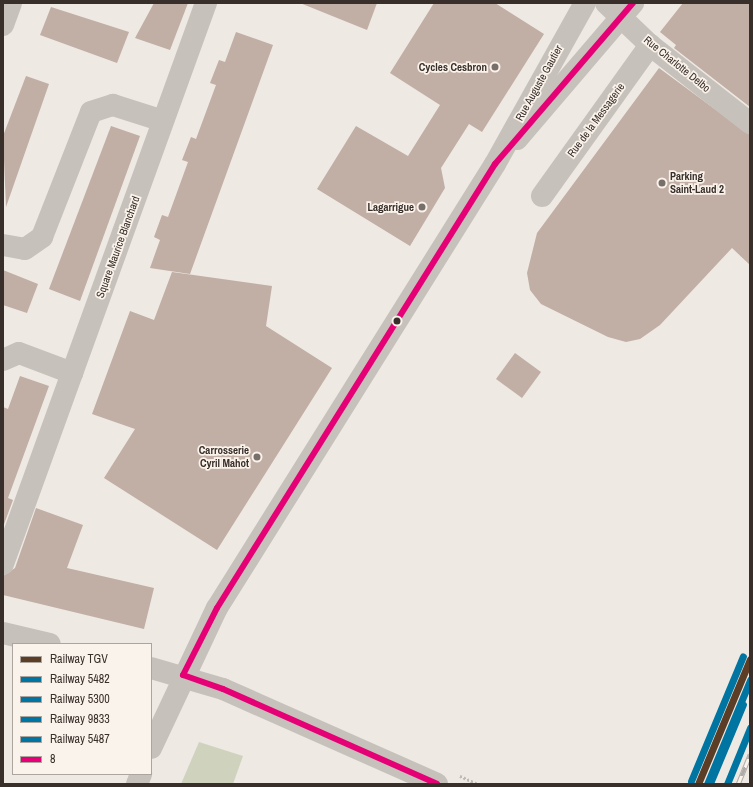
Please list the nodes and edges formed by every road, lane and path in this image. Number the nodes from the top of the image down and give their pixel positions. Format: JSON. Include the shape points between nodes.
{"nodes":[{"id":1,"x":11,"y":3,"type":"edge"},
{"id":2,"x":206,"y":3,"type":"edge"},
{"id":3,"x":586,"y":3,"type":"edge"},
{"id":4,"x":620,"y":7,"type":"edge"},
{"id":5,"x":3,"y":25,"type":"edge"},
{"id":6,"x":650,"y":45,"type":"junction"},
{"id":7,"x":163,"y":121,"type":"junction"},
{"id":8,"x":750,"y":123,"type":"edge"},
{"id":9,"x":495,"y":164,"type":"junction"},
{"id":10,"x":542,"y":196,"type":"dead end"},
{"id":11,"x":3,"y":245,"type":"edge"},
{"id":12,"x":3,"y":360,"type":"edge"},
{"id":13,"x":72,"y":373,"type":"junction"},
{"id":14,"x":3,"y":564,"type":"edge"},
{"id":15,"x":3,"y":633,"type":"edge"},
{"id":16,"x":46,"y":643,"type":"edge"},
{"id":17,"x":152,"y":668,"type":"edge"},
{"id":18,"x":183,"y":675,"type":"junction"},
{"id":19,"x":152,"y":746,"type":"edge"},
{"id":20,"x":437,"y":784,"type":"edge"}],
"edges":[{"from":1,"to":5,"type":"street"},
{"from":2,"to":7,"type":"street","name":"Square Maurice Blanchard"},
{"from":3,"to":9,"type":"street","name":"Rue Auguste Gautier"},
{"from":4,"to":6,"type":"street","name":"Rue Charlotte Delbo"},
{"from":4,"to":9,"type":"street","name":"Rue Auguste Gautier"},
{"from":6,"to":8,"type":"street","name":"Rue Charlotte Delbo"},
{"from":6,"to":10,"type":"street","name":"Rue de la Messagerie"},
{"from":7,"to":11,"type":"street","via":[[113,105],[91,112],[42,237],[25,249]]},
{"from":7,"to":13,"type":"street","name":"Square Maurice Blanchard"},
{"from":9,"to":18,"type":"street","name":"Rue Auguste Gautier","via":[[217,608]]},
{"from":12,"to":13,"type":"street","via":[[19,353]]},
{"from":13,"to":14,"type":"street","name":"Square Maurice Blanchard"},
{"from":15,"to":16,"type":"street"},
{"from":17,"to":18,"type":"street"},
{"from":18,"to":19,"type":"street","name":"Rue Auguste Gautier"},
{"from":18,"to":20,"type":"street","via":[[223,689]]}]}
